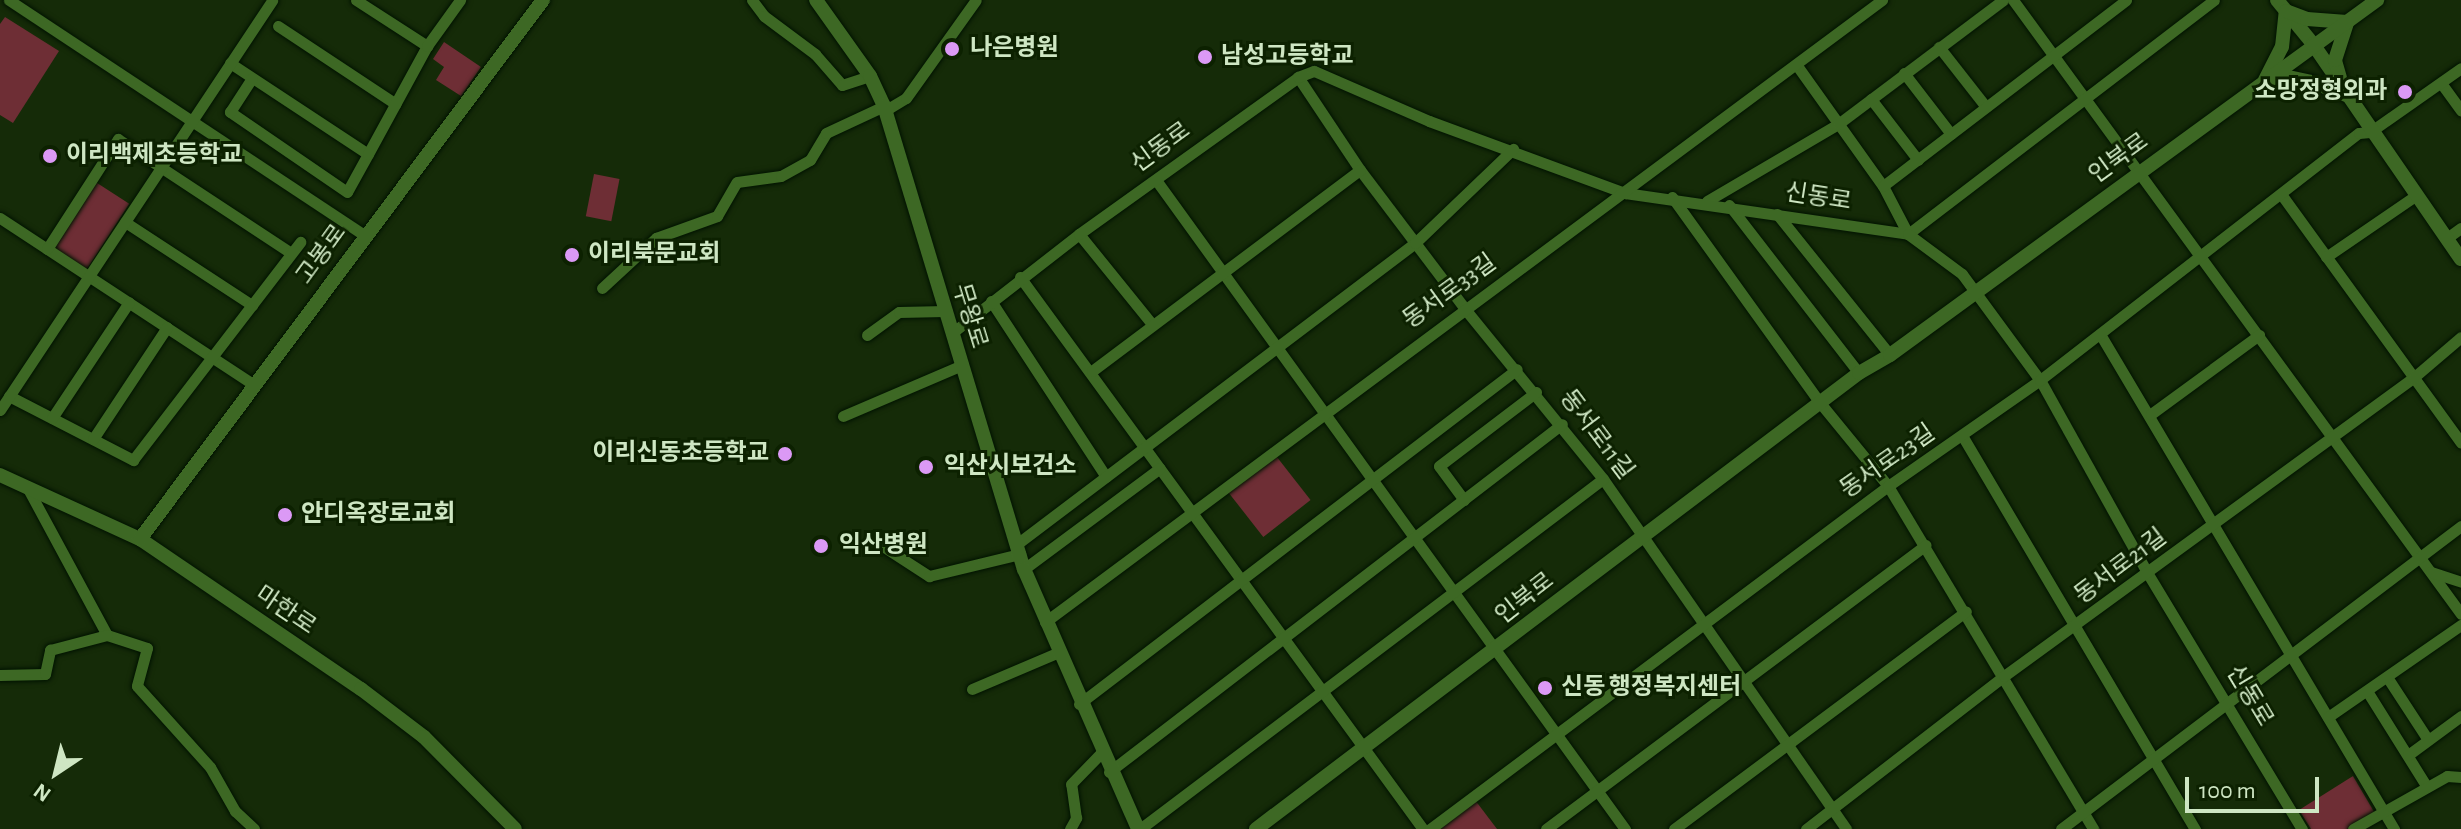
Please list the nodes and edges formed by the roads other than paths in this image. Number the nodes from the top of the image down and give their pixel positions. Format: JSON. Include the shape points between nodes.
{"nodes":[{"id":1,"x":9,"y":0,"type":"edge"},
{"id":2,"x":272,"y":0,"type":"edge"},
{"id":3,"x":356,"y":0,"type":"edge"},
{"id":4,"x":460,"y":0,"type":"edge"},
{"id":5,"x":543,"y":0,"type":"edge"},
{"id":6,"x":752,"y":0,"type":"edge"},
{"id":7,"x":816,"y":0,"type":"edge"},
{"id":8,"x":976,"y":0,"type":"edge"},
{"id":9,"x":1882,"y":0,"type":"edge"},
{"id":10,"x":2003,"y":0,"type":"edge"},
{"id":11,"x":2013,"y":0,"type":"edge"},
{"id":12,"x":2126,"y":0,"type":"edge"},
{"id":13,"x":2214,"y":0,"type":"edge"},
{"id":14,"x":2377,"y":0,"type":"edge"},
{"id":15,"x":2281,"y":6,"type":"edge"},
{"id":16,"x":2347,"y":22,"type":"junction"},
{"id":17,"x":278,"y":26,"type":"dead end"},
{"id":18,"x":2313,"y":44,"type":"junction"},
{"id":19,"x":427,"y":46,"type":"junction"},
{"id":20,"x":1939,"y":47,"type":"junction"},
{"id":21,"x":2053,"y":56,"type":"junction"},
{"id":22,"x":230,"y":63,"type":"junction"},
{"id":23,"x":1798,"y":67,"type":"junction"},
{"id":24,"x":2461,"y":68,"type":"edge"},
{"id":25,"x":1904,"y":73,"type":"junction"},
{"id":26,"x":870,"y":76,"type":"junction"},
{"id":27,"x":1298,"y":77,"type":"junction"},
{"id":28,"x":252,"y":78,"type":"junction"},
{"id":29,"x":2265,"y":80,"type":"junction"},
{"id":30,"x":2441,"y":83,"type":"junction"},
{"id":31,"x":2346,"y":95,"type":"junction"},
{"id":32,"x":2082,"y":98,"type":"junction"},
{"id":33,"x":1871,"y":99,"type":"junction"},
{"id":34,"x":396,"y":104,"type":"junction"},
{"id":35,"x":1986,"y":107,"type":"junction"},
{"id":36,"x":885,"y":108,"type":"junction"},
{"id":37,"x":2461,"y":111,"type":"edge"},
{"id":38,"x":193,"y":119,"type":"junction"},
{"id":39,"x":1838,"y":124,"type":"junction"},
{"id":40,"x":2370,"y":132,"type":"junction"},
{"id":41,"x":1951,"y":134,"type":"junction"},
{"id":42,"x":1513,"y":149,"type":"junction"},
{"id":43,"x":368,"y":154,"type":"junction"},
{"id":44,"x":1918,"y":160,"type":"junction"},
{"id":45,"x":161,"y":168,"type":"junction"},
{"id":46,"x":1360,"y":170,"type":"junction"},
{"id":47,"x":2139,"y":171,"type":"junction"},
{"id":48,"x":1156,"y":180,"type":"junction"},
{"id":49,"x":1883,"y":186,"type":"junction"},
{"id":50,"x":1625,"y":193,"type":"junction"},
{"id":51,"x":2281,"y":194,"type":"junction"},
{"id":52,"x":2415,"y":196,"type":"junction"},
{"id":53,"x":1672,"y":197,"type":"junction"},
{"id":54,"x":1707,"y":201,"type":"junction"},
{"id":55,"x":1729,"y":205,"type":"junction"},
{"id":56,"x":1777,"y":214,"type":"junction"},
{"id":57,"x":0,"y":218,"type":"edge"},
{"id":58,"x":125,"y":222,"type":"junction"},
{"id":59,"x":2461,"y":228,"type":"edge"},
{"id":60,"x":1079,"y":234,"type":"junction"},
{"id":61,"x":1908,"y":234,"type":"junction"},
{"id":62,"x":364,"y":235,"type":"junction"},
{"id":63,"x":2447,"y":238,"type":"junction"},
{"id":64,"x":300,"y":242,"type":"dead end"},
{"id":65,"x":1415,"y":243,"type":"junction"},
{"id":66,"x":47,"y":249,"type":"junction"},
{"id":67,"x":291,"y":253,"type":"junction"},
{"id":68,"x":2200,"y":256,"type":"junction"},
{"id":69,"x":2326,"y":257,"type":"junction"},
{"id":70,"x":2461,"y":259,"type":"edge"},
{"id":71,"x":1224,"y":271,"type":"junction"},
{"id":72,"x":89,"y":276,"type":"junction"},
{"id":73,"x":1020,"y":277,"type":"junction"},
{"id":74,"x":602,"y":288,"type":"dead end"},
{"id":75,"x":1977,"y":290,"type":"junction"},
{"id":76,"x":991,"y":301,"type":"junction"},
{"id":77,"x":129,"y":302,"type":"junction"},
{"id":78,"x":252,"y":305,"type":"junction"},
{"id":79,"x":1465,"y":309,"type":"junction"},
{"id":80,"x":945,"y":311,"type":"junction"},
{"id":81,"x":1152,"y":324,"type":"junction"},
{"id":82,"x":167,"y":327,"type":"junction"},
{"id":83,"x":952,"y":333,"type":"junction"},
{"id":84,"x":2100,"y":334,"type":"junction"},
{"id":85,"x":867,"y":335,"type":"dead end"},
{"id":86,"x":2259,"y":335,"type":"junction"},
{"id":87,"x":2461,"y":337,"type":"edge"},
{"id":88,"x":1278,"y":349,"type":"junction"},
{"id":89,"x":1890,"y":355,"type":"junction"},
{"id":90,"x":212,"y":357,"type":"junction"},
{"id":91,"x":962,"y":365,"type":"junction"},
{"id":92,"x":1517,"y":369,"type":"junction"},
{"id":93,"x":1092,"y":371,"type":"junction"},
{"id":94,"x":1859,"y":373,"type":"junction"},
{"id":95,"x":2413,"y":378,"type":"junction"},
{"id":96,"x":2040,"y":380,"type":"junction"},
{"id":97,"x":254,"y":385,"type":"junction"},
{"id":98,"x":1536,"y":392,"type":"junction"},
{"id":99,"x":9,"y":396,"type":"junction"},
{"id":100,"x":1821,"y":404,"type":"junction"},
{"id":101,"x":0,"y":410,"type":"edge"},
{"id":102,"x":1320,"y":414,"type":"junction"},
{"id":103,"x":2151,"y":414,"type":"junction"},
{"id":104,"x":843,"y":416,"type":"dead end"},
{"id":105,"x":52,"y":418,"type":"junction"},
{"id":106,"x":1562,"y":424,"type":"junction"},
{"id":107,"x":2334,"y":436,"type":"junction"},
{"id":108,"x":1963,"y":437,"type":"junction"},
{"id":109,"x":93,"y":439,"type":"junction"},
{"id":110,"x":2461,"y":443,"type":"edge"},
{"id":111,"x":1146,"y":448,"type":"junction"},
{"id":112,"x":1160,"y":468,"type":"junction"},
{"id":113,"x":0,"y":475,"type":"edge"},
{"id":114,"x":1106,"y":477,"type":"junction"},
{"id":115,"x":1603,"y":479,"type":"junction"},
{"id":116,"x":1370,"y":481,"type":"junction"},
{"id":117,"x":1888,"y":486,"type":"junction"},
{"id":118,"x":27,"y":487,"type":"junction"},
{"id":119,"x":1464,"y":500,"type":"junction"},
{"id":120,"x":1189,"y":510,"type":"junction"},
{"id":121,"x":2213,"y":526,"type":"junction"},
{"id":122,"x":2461,"y":526,"type":"edge"},
{"id":123,"x":1640,"y":536,"type":"junction"},
{"id":124,"x":140,"y":539,"type":"junction"},
{"id":125,"x":1413,"y":539,"type":"junction"},
{"id":126,"x":1925,"y":545,"type":"junction"},
{"id":127,"x":884,"y":547,"type":"dead end"},
{"id":128,"x":1018,"y":549,"type":"junction"},
{"id":129,"x":2419,"y":557,"type":"junction"},
{"id":130,"x":1024,"y":569,"type":"junction"},
{"id":131,"x":2430,"y":572,"type":"junction"},
{"id":132,"x":2148,"y":574,"type":"junction"},
{"id":133,"x":1242,"y":579,"type":"junction"},
{"id":134,"x":2461,"y":582,"type":"edge"},
{"id":135,"x":1452,"y":594,"type":"junction"},
{"id":136,"x":1966,"y":611,"type":"junction"},
{"id":137,"x":2461,"y":614,"type":"edge"},
{"id":138,"x":1045,"y":622,"type":"junction"},
{"id":139,"x":2461,"y":625,"type":"edge"},
{"id":140,"x":1703,"y":629,"type":"junction"},
{"id":141,"x":2075,"y":629,"type":"junction"},
{"id":142,"x":107,"y":635,"type":"junction"},
{"id":143,"x":1285,"y":637,"type":"junction"},
{"id":144,"x":1493,"y":652,"type":"junction"},
{"id":145,"x":1057,"y":653,"type":"junction"},
{"id":146,"x":2288,"y":655,"type":"junction"},
{"id":147,"x":0,"y":675,"type":"edge"},
{"id":148,"x":2004,"y":676,"type":"junction"},
{"id":149,"x":2387,"y":677,"type":"junction"},
{"id":150,"x":1743,"y":684,"type":"junction"},
{"id":151,"x":972,"y":689,"type":"dead end"},
{"id":152,"x":2367,"y":691,"type":"junction"},
{"id":153,"x":1326,"y":693,"type":"junction"},
{"id":154,"x":2227,"y":702,"type":"junction"},
{"id":155,"x":1079,"y":704,"type":"junction"},
{"id":156,"x":2461,"y":716,"type":"edge"},
{"id":157,"x":2328,"y":717,"type":"junction"},
{"id":158,"x":1555,"y":737,"type":"junction"},
{"id":159,"x":2428,"y":740,"type":"junction"},
{"id":160,"x":1787,"y":746,"type":"junction"},
{"id":161,"x":1364,"y":748,"type":"junction"},
{"id":162,"x":1101,"y":753,"type":"junction"},
{"id":163,"x":2408,"y":755,"type":"junction"},
{"id":164,"x":2153,"y":758,"type":"junction"},
{"id":165,"x":1109,"y":772,"type":"junction"},
{"id":166,"x":2461,"y":777,"type":"edge"},
{"id":167,"x":2427,"y":787,"type":"junction"},
{"id":168,"x":1595,"y":790,"type":"junction"},
{"id":169,"x":1833,"y":809,"type":"junction"},
{"id":170,"x":2383,"y":810,"type":"junction"},
{"id":171,"x":2083,"y":812,"type":"junction"},
{"id":172,"x":254,"y":829,"type":"edge"},
{"id":173,"x":515,"y":829,"type":"edge"},
{"id":174,"x":1070,"y":829,"type":"edge"},
{"id":175,"x":1139,"y":829,"type":"edge"},
{"id":176,"x":1256,"y":829,"type":"edge"},
{"id":177,"x":1423,"y":829,"type":"edge"},
{"id":178,"x":1430,"y":829,"type":"edge"},
{"id":179,"x":1546,"y":829,"type":"edge"},
{"id":180,"x":1625,"y":829,"type":"edge"},
{"id":181,"x":1674,"y":829,"type":"edge"},
{"id":182,"x":1806,"y":829,"type":"edge"},
{"id":183,"x":1846,"y":829,"type":"edge"},
{"id":184,"x":2061,"y":829,"type":"edge"},
{"id":185,"x":2093,"y":829,"type":"edge"},
{"id":186,"x":2195,"y":829,"type":"edge"},
{"id":187,"x":2302,"y":829,"type":"edge"},
{"id":188,"x":2353,"y":829,"type":"edge"},
{"id":189,"x":2394,"y":829,"type":"edge"}],
"edges":[{"from":1,"to":38,"type":"street"},
{"from":2,"to":22,"type":"street"},
{"from":3,"to":19,"type":"street"},
{"from":4,"to":19,"type":"street"},
{"from":5,"to":62,"type":"street","name":"고봉로"},
{"from":6,"to":26,"type":"street","via":[[842,85]]},
{"from":7,"to":26,"type":"street","name":"무왕로"},
{"from":8,"to":36,"type":"street","via":[[906,98]]},
{"from":9,"to":23,"type":"street","name":"동서로33길"},
{"from":10,"to":20,"type":"street"},
{"from":11,"to":21,"type":"street"},
{"from":12,"to":21,"type":"street"},
{"from":13,"to":32,"type":"street"},
{"from":14,"to":16,"type":"street","name":"인북로"},
{"from":15,"to":16,"type":"street","via":[[2307,19]]},
{"from":15,"to":18,"type":"street"},
{"from":15,"to":29,"type":"street","via":[[2282,47]]},
{"from":16,"to":18,"type":"street","name":"인북로"},
{"from":16,"to":31,"type":"street","via":[[2335,60]]},
{"from":17,"to":34,"type":"street"},
{"from":18,"to":29,"type":"street","name":"인북로"},
{"from":18,"to":31,"type":"street"},
{"from":19,"to":34,"type":"street"},
{"from":20,"to":25,"type":"street"},
{"from":20,"to":35,"type":"street"},
{"from":21,"to":32,"type":"street"},
{"from":21,"to":35,"type":"street"},
{"from":22,"to":28,"type":"street"},
{"from":22,"to":38,"type":"street"},
{"from":23,"to":39,"type":"street"},
{"from":23,"to":50,"type":"street","name":"동서로33길"},
{"from":24,"to":30,"type":"street","name":"동서로23길"},
{"from":25,"to":33,"type":"street"},
{"from":25,"to":41,"type":"street"},
{"from":26,"to":36,"type":"street","name":"무왕로"},
{"from":27,"to":42,"type":"street","name":"신동로","via":[[1314,71],[1429,121]]},
{"from":27,"to":46,"type":"street","name":"동서로11길"},
{"from":27,"to":48,"type":"street","name":"신동로"},
{"from":28,"to":43,"type":"street"},
{"from":28,"to":43,"type":"street","via":[[230,112],[347,192]]},
{"from":29,"to":31,"type":"street","via":[[2283,76]]},
{"from":29,"to":47,"type":"street","name":"인북로"},
{"from":30,"to":37,"type":"street"},
{"from":30,"to":40,"type":"street","name":"동서로23길"},
{"from":31,"to":40,"type":"street"},
{"from":32,"to":47,"type":"street"},
{"from":32,"to":61,"type":"street"},
{"from":33,"to":39,"type":"street"},
{"from":33,"to":44,"type":"street"},
{"from":34,"to":43,"type":"street"},
{"from":35,"to":41,"type":"street"},
{"from":36,"to":74,"type":"street","via":[[826,133],[810,160],[781,176],[737,182],[717,216],[656,238]]},
{"from":36,"to":80,"type":"street","name":"무왕로"},
{"from":38,"to":45,"type":"street"},
{"from":38,"to":62,"type":"street"},
{"from":39,"to":49,"type":"street"},
{"from":39,"to":54,"type":"street"},
{"from":40,"to":51,"type":"street","name":"동서로23길","via":[[2359,133]]},
{"from":40,"to":52,"type":"street"},
{"from":41,"to":44,"type":"street"},
{"from":42,"to":50,"type":"street","name":"신동로"},
{"from":42,"to":65,"type":"street"},
{"from":44,"to":49,"type":"street"},
{"from":45,"to":58,"type":"street"},
{"from":45,"to":66,"type":"street","via":[[118,139]]},
{"from":45,"to":67,"type":"street"},
{"from":46,"to":65,"type":"street","name":"동서로11길"},
{"from":46,"to":71,"type":"street"},
{"from":47,"to":68,"type":"street"},
{"from":47,"to":75,"type":"street","name":"인북로"},
{"from":48,"to":60,"type":"street","name":"신동로"},
{"from":48,"to":71,"type":"street"},
{"from":49,"to":61,"type":"street"},
{"from":50,"to":53,"type":"street","name":"신동로"},
{"from":50,"to":79,"type":"street","name":"동서로33길"},
{"from":51,"to":68,"type":"street","name":"동서로23길"},
{"from":51,"to":69,"type":"street"},
{"from":52,"to":63,"type":"street"},
{"from":52,"to":69,"type":"street"},
{"from":53,"to":54,"type":"street","name":"신동로"},
{"from":53,"to":100,"type":"street"},
{"from":54,"to":55,"type":"street","name":"신동로"},
{"from":55,"to":56,"type":"street","name":"신동로"},
{"from":55,"to":94,"type":"street"},
{"from":56,"to":61,"type":"street","name":"신동로"},
{"from":56,"to":89,"type":"street"},
{"from":57,"to":66,"type":"street"},
{"from":58,"to":72,"type":"street"},
{"from":58,"to":78,"type":"street"},
{"from":59,"to":63,"type":"street"},
{"from":60,"to":73,"type":"street","name":"신동로"},
{"from":60,"to":81,"type":"street"},
{"from":61,"to":75,"type":"street","name":"신동로"},
{"from":62,"to":97,"type":"street","name":"고봉로"},
{"from":63,"to":70,"type":"street"},
{"from":64,"to":67,"type":"street"},
{"from":65,"to":79,"type":"street","name":"동서로11길"},
{"from":65,"to":88,"type":"street"},
{"from":66,"to":72,"type":"street"},
{"from":67,"to":78,"type":"street"},
{"from":68,"to":84,"type":"street","name":"동서로23길"},
{"from":68,"to":86,"type":"street"},
{"from":69,"to":95,"type":"street"},
{"from":71,"to":81,"type":"street"},
{"from":71,"to":88,"type":"street"},
{"from":72,"to":77,"type":"street"},
{"from":72,"to":99,"type":"street"},
{"from":73,"to":76,"type":"street","name":"신동로"},
{"from":73,"to":93,"type":"street"},
{"from":75,"to":89,"type":"street","name":"인북로"},
{"from":75,"to":96,"type":"street","name":"신동로"},
{"from":76,"to":83,"type":"street","name":"신동로"},
{"from":76,"to":114,"type":"street"},
{"from":77,"to":82,"type":"street"},
{"from":77,"to":105,"type":"street"},
{"from":78,"to":90,"type":"street"},
{"from":79,"to":92,"type":"street","name":"동서로11길"},
{"from":79,"to":102,"type":"street","name":"동서로33길"},
{"from":80,"to":83,"type":"street","name":"무왕로"},
{"from":80,"to":85,"type":"street","via":[[899,312]]},
{"from":81,"to":93,"type":"street"},
{"from":82,"to":90,"type":"street"},
{"from":82,"to":109,"type":"street"},
{"from":83,"to":91,"type":"street","name":"무왕로"},
{"from":84,"to":96,"type":"street","name":"동서로23길"},
{"from":84,"to":103,"type":"street"},
{"from":86,"to":103,"type":"street"},
{"from":86,"to":107,"type":"street"},
{"from":87,"to":95,"type":"street","name":"동서로21길"},
{"from":88,"to":102,"type":"street"},
{"from":88,"to":111,"type":"street"},
{"from":89,"to":94,"type":"street","name":"인북로"},
{"from":90,"to":97,"type":"street"},
{"from":90,"to":109,"type":"street","via":[[133,460]]},
{"from":91,"to":104,"type":"street"},
{"from":91,"to":128,"type":"street","name":"무왕로"},
{"from":92,"to":98,"type":"street","name":"동서로11길"},
{"from":92,"to":116,"type":"street"},
{"from":93,"to":111,"type":"street"},
{"from":94,"to":100,"type":"street","name":"인북로"},
{"from":95,"to":107,"type":"street","name":"동서로21길"},
{"from":95,"to":110,"type":"street"},
{"from":96,"to":108,"type":"street","name":"동서로23길"},
{"from":96,"to":132,"type":"street","name":"신동로"},
{"from":97,"to":124,"type":"street","name":"고봉로"},
{"from":98,"to":106,"type":"street","name":"동서로11길"},
{"from":98,"to":119,"type":"street","via":[[1439,466]]},
{"from":99,"to":101,"type":"street"},
{"from":99,"to":105,"type":"street"},
{"from":100,"to":117,"type":"street"},
{"from":100,"to":123,"type":"street","name":"인북로"},
{"from":102,"to":116,"type":"street"},
{"from":102,"to":120,"type":"street","name":"동서로33길"},
{"from":103,"to":121,"type":"street"},
{"from":105,"to":109,"type":"street"},
{"from":106,"to":115,"type":"street","name":"동서로11길"},
{"from":106,"to":119,"type":"street"},
{"from":107,"to":121,"type":"street","name":"동서로21길"},
{"from":107,"to":129,"type":"street"},
{"from":108,"to":117,"type":"street","name":"동서로23길"},
{"from":108,"to":141,"type":"street"},
{"from":111,"to":112,"type":"street"},
{"from":111,"to":114,"type":"street"},
{"from":112,"to":120,"type":"street"},
{"from":112,"to":130,"type":"street"},
{"from":113,"to":118,"type":"street","name":"마한로"},
{"from":114,"to":128,"type":"street"},
{"from":115,"to":123,"type":"street","name":"동서로11길"},
{"from":115,"to":135,"type":"street"},
{"from":116,"to":125,"type":"street"},
{"from":116,"to":133,"type":"street"},
{"from":117,"to":126,"type":"street"},
{"from":117,"to":140,"type":"street","name":"동서로23길"},
{"from":118,"to":124,"type":"street","name":"마한로"},
{"from":118,"to":142,"type":"street"},
{"from":119,"to":125,"type":"street"},
{"from":120,"to":133,"type":"street"},
{"from":120,"to":138,"type":"street","name":"동서로33길"},
{"from":121,"to":132,"type":"street","name":"동서로21길"},
{"from":121,"to":146,"type":"street"},
{"from":122,"to":129,"type":"street"},
{"from":123,"to":140,"type":"street","name":"동서로11길"},
{"from":123,"to":144,"type":"street","name":"인북로"},
{"from":124,"to":173,"type":"street","name":"마한로","via":[[411,728]]},
{"from":125,"to":135,"type":"street"},
{"from":125,"to":143,"type":"street"},
{"from":126,"to":136,"type":"street"},
{"from":126,"to":150,"type":"street"},
{"from":127,"to":128,"type":"street","via":[[929,576]]},
{"from":128,"to":130,"type":"street","name":"무왕로"},
{"from":129,"to":131,"type":"street"},
{"from":129,"to":146,"type":"street"},
{"from":130,"to":138,"type":"street","name":"무왕로"},
{"from":131,"to":134,"type":"street"},
{"from":131,"to":137,"type":"street"},
{"from":132,"to":141,"type":"street","name":"동서로21길"},
{"from":132,"to":154,"type":"street","name":"신동로"},
{"from":133,"to":143,"type":"street"},
{"from":133,"to":155,"type":"street"},
{"from":135,"to":144,"type":"street"},
{"from":135,"to":153,"type":"street"},
{"from":136,"to":148,"type":"street"},
{"from":136,"to":160,"type":"street"},
{"from":138,"to":145,"type":"street","name":"무왕로"},
{"from":139,"to":149,"type":"street"},
{"from":140,"to":150,"type":"street","name":"동서로11길"},
{"from":140,"to":158,"type":"street","name":"동서로23길"},
{"from":141,"to":148,"type":"street","name":"동서로21길"},
{"from":141,"to":164,"type":"street"},
{"from":142,"to":147,"type":"street","via":[[50,650],[45,674]]},
{"from":142,"to":172,"type":"street","via":[[147,648],[137,686],[210,767],[235,811]]},
{"from":143,"to":153,"type":"street"},
{"from":143,"to":165,"type":"street"},
{"from":144,"to":158,"type":"street"},
{"from":144,"to":161,"type":"street","name":"인북로"},
{"from":145,"to":151,"type":"street"},
{"from":145,"to":155,"type":"street","name":"무왕로"},
{"from":146,"to":154,"type":"street"},
{"from":146,"to":157,"type":"street"},
{"from":148,"to":169,"type":"street","name":"동서로21길"},
{"from":148,"to":171,"type":"street"},
{"from":149,"to":152,"type":"street"},
{"from":149,"to":159,"type":"street"},
{"from":150,"to":160,"type":"street","name":"동서로11길"},
{"from":150,"to":168,"type":"street"},
{"from":152,"to":157,"type":"street"},
{"from":152,"to":163,"type":"street"},
{"from":153,"to":161,"type":"street"},
{"from":153,"to":175,"type":"street"},
{"from":154,"to":164,"type":"street"},
{"from":154,"to":187,"type":"street","name":"신동로"},
{"from":155,"to":162,"type":"street","name":"무왕로"},
{"from":156,"to":159,"type":"street"},
{"from":157,"to":170,"type":"street"},
{"from":158,"to":168,"type":"street"},
{"from":158,"to":178,"type":"street","name":"동서로23길"},
{"from":159,"to":163,"type":"street"},
{"from":160,"to":169,"type":"street","name":"동서로11길"},
{"from":160,"to":181,"type":"street"},
{"from":161,"to":176,"type":"street","name":"인북로"},
{"from":161,"to":177,"type":"street"},
{"from":162,"to":165,"type":"street","name":"무왕로"},
{"from":162,"to":174,"type":"street","via":[[1071,784],[1076,818]]},
{"from":163,"to":167,"type":"street"},
{"from":164,"to":171,"type":"street"},
{"from":164,"to":186,"type":"street"},
{"from":165,"to":175,"type":"street","name":"무왕로"},
{"from":166,"to":167,"type":"street","via":[[2447,776]]},
{"from":167,"to":170,"type":"street"},
{"from":168,"to":179,"type":"street"},
{"from":168,"to":180,"type":"street"},
{"from":169,"to":182,"type":"street","name":"동서로21길"},
{"from":169,"to":183,"type":"street","name":"동서로11길"},
{"from":170,"to":188,"type":"street"},
{"from":170,"to":189,"type":"street"},
{"from":171,"to":184,"type":"street"},
{"from":171,"to":185,"type":"street"}]}
